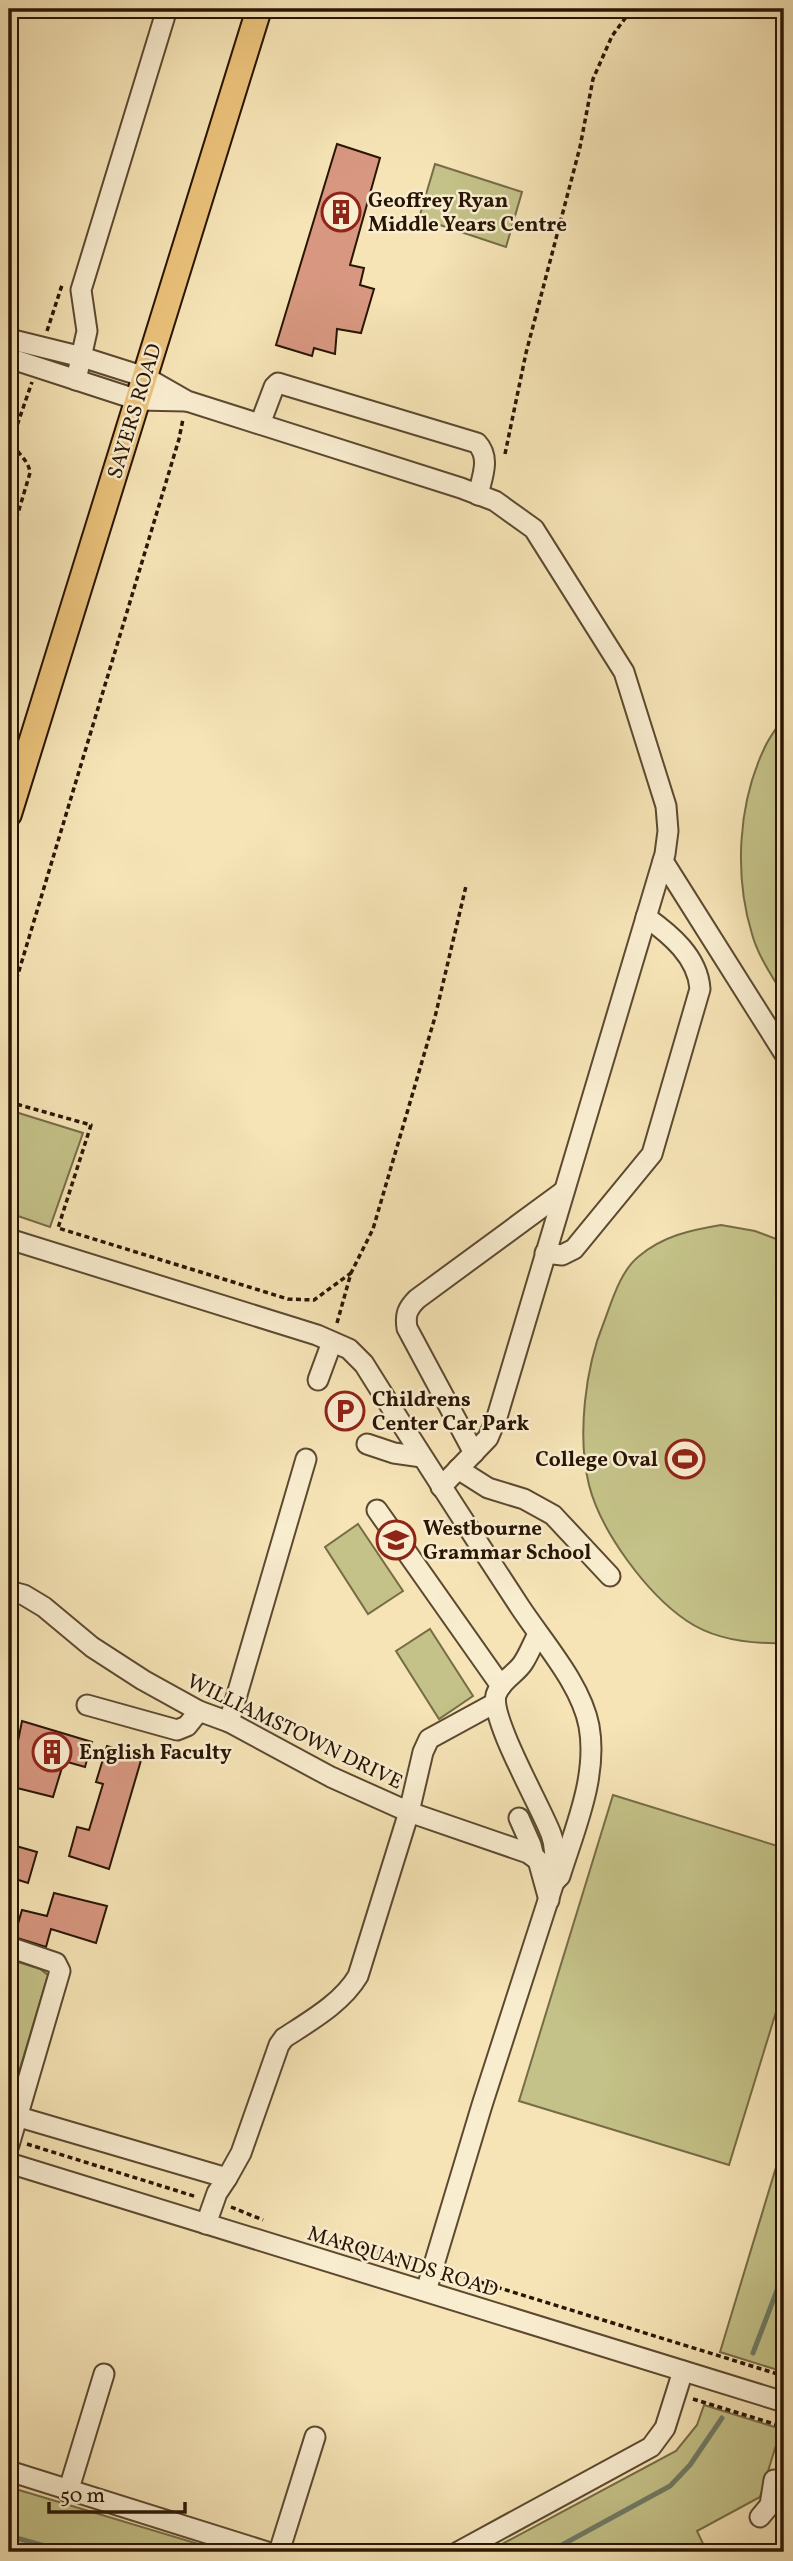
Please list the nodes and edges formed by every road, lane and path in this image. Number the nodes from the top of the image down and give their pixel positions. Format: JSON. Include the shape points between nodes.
{"nodes":[{"id":1,"x":167,"y":9,"type":"edge"},
{"id":2,"x":259,"y":9,"type":"edge"},
{"id":3,"x":632,"y":9,"type":"edge"},
{"id":4,"x":9,"y":339,"type":"edge"},
{"id":5,"x":82,"y":357,"type":"junction"},
{"id":6,"x":9,"y":358,"type":"edge"},
{"id":7,"x":38,"y":366,"type":"junction"},
{"id":8,"x":145,"y":377,"type":"junction"},
{"id":9,"x":76,"y":380,"type":"junction"},
{"id":10,"x":138,"y":401,"type":"junction"},
{"id":11,"x":187,"y":401,"type":"junction"},
{"id":12,"x":260,"y":424,"type":"junction"},
{"id":13,"x":505,"y":454,"type":"dead end"},
{"id":14,"x":478,"y":495,"type":"junction"},
{"id":15,"x":9,"y":543,"type":"edge"},
{"id":16,"x":9,"y":814,"type":"edge"},
{"id":17,"x":663,"y":861,"type":"junction"},
{"id":18,"x":466,"y":886,"type":"dead end"},
{"id":19,"x":646,"y":917,"type":"junction"},
{"id":20,"x":9,"y":1004,"type":"edge"},
{"id":21,"x":784,"y":1053,"type":"edge"},
{"id":22,"x":9,"y":1102,"type":"edge"},
{"id":23,"x":564,"y":1191,"type":"junction"},
{"id":24,"x":9,"y":1239,"type":"edge"},
{"id":25,"x":545,"y":1253,"type":"junction"},
{"id":26,"x":351,"y":1273,"type":"junction"},
{"id":27,"x":332,"y":1342,"type":"junction"},
{"id":28,"x":318,"y":1380,"type":"dead end"},
{"id":29,"x":367,"y":1444,"type":"dead end"},
{"id":30,"x":474,"y":1453,"type":"junction"},
{"id":31,"x":422,"y":1457,"type":"junction"},
{"id":32,"x":306,"y":1459,"type":"dead end"},
{"id":33,"x":458,"y":1469,"type":"junction"},
{"id":34,"x":441,"y":1487,"type":"junction"},
{"id":35,"x":377,"y":1510,"type":"dead end"},
{"id":36,"x":610,"y":1576,"type":"dead end"},
{"id":37,"x":9,"y":1591,"type":"edge"},
{"id":38,"x":538,"y":1634,"type":"junction"},
{"id":39,"x":555,"y":1660,"type":"junction"},
{"id":40,"x":522,"y":1665,"type":"junction"},
{"id":41,"x":498,"y":1695,"type":"junction"},
{"id":42,"x":87,"y":1705,"type":"dead end"},
{"id":43,"x":199,"y":1711,"type":"junction"},
{"id":44,"x":229,"y":1722,"type":"junction"},
{"id":45,"x":409,"y":1812,"type":"junction"},
{"id":46,"x":519,"y":1818,"type":"dead end"},
{"id":47,"x":534,"y":1857,"type":"junction"},
{"id":48,"x":552,"y":1891,"type":"junction"},
{"id":49,"x":9,"y":1947,"type":"edge"},
{"id":50,"x":13,"y":2115,"type":"edge"},
{"id":51,"x":10,"y":2142,"type":"edge"},
{"id":52,"x":9,"y":2163,"type":"edge"},
{"id":53,"x":227,"y":2178,"type":"junction"},
{"id":54,"x":214,"y":2202,"type":"junction"},
{"id":55,"x":267,"y":2222,"type":"dead end"},
{"id":56,"x":206,"y":2224,"type":"junction"},
{"id":57,"x":314,"y":2238,"type":"dead end"},
{"id":58,"x":433,"y":2267,"type":"junction"},
{"id":59,"x":426,"y":2291,"type":"junction"},
{"id":60,"x":683,"y":2371,"type":"junction"},
{"id":61,"x":104,"y":2374,"type":"dead end"},
{"id":62,"x":784,"y":2375,"type":"edge"},
{"id":63,"x":676,"y":2394,"type":"junction"},
{"id":64,"x":784,"y":2402,"type":"edge"},
{"id":65,"x":784,"y":2427,"type":"edge"},
{"id":66,"x":315,"y":2437,"type":"dead end"},
{"id":67,"x":9,"y":2471,"type":"edge"},
{"id":68,"x":774,"y":2480,"type":"dead end"},
{"id":69,"x":68,"y":2492,"type":"junction"},
{"id":70,"x":772,"y":2511,"type":"edge"},
{"id":71,"x":267,"y":2552,"type":"edge"},
{"id":72,"x":279,"y":2552,"type":"edge"},
{"id":73,"x":458,"y":2552,"type":"edge"}],
"edges":[{"from":1,"to":5,"type":"street","via":[[81,290],[87,331]]},
{"from":2,"to":8,"type":"main road","name":"SAYERS ROAD"},
{"from":3,"to":13,"type":"path","via":[[612,36],[593,79]]},
{"from":4,"to":5,"type":"street"},
{"from":5,"to":8,"type":"street"},
{"from":5,"to":9,"type":"street"},
{"from":6,"to":7,"type":"street"},
{"from":7,"to":9,"type":"street"},
{"from":7,"to":15,"type":"path","via":[[12,440],[30,473]]},
{"from":8,"to":10,"type":"main road","name":"SAYERS ROAD"},
{"from":8,"to":11,"type":"street"},
{"from":9,"to":10,"type":"street"},
{"from":10,"to":11,"type":"street"},
{"from":10,"to":16,"type":"main road","name":"SAYERS ROAD"},
{"from":11,"to":12,"type":"street"},
{"from":11,"to":20,"type":"path","via":[[176,452]]},
{"from":12,"to":14,"type":"street"},
{"from":12,"to":14,"type":"street","via":[[278,383],[478,443],[486,461]]},
{"from":14,"to":17,"type":"street","via":[[534,528],[624,672],[666,806]]},
{"from":17,"to":19,"type":"street"},
{"from":17,"to":21,"type":"street"},
{"from":18,"to":26,"type":"path","via":[[435,1017],[373,1229]]},
{"from":19,"to":23,"type":"street"},
{"from":19,"to":25,"type":"street","via":[[672,936],[699,975],[700,989],[652,1154],[574,1250],[562,1255]]},
{"from":22,"to":26,"type":"path","via":[[90,1125],[58,1228],[288,1299],[314,1300]]},
{"from":23,"to":25,"type":"street"},
{"from":23,"to":30,"type":"street","via":[[416,1299],[405,1316],[407,1328]]},
{"from":24,"to":27,"type":"street"},
{"from":25,"to":30,"type":"street","via":[[496,1417],[488,1438]]},
{"from":26,"to":27,"type":"path"},
{"from":27,"to":28,"type":"street"},
{"from":27,"to":31,"type":"street","via":[[349,1349],[364,1364]]},
{"from":29,"to":31,"type":"street"},
{"from":30,"to":33,"type":"street"},
{"from":31,"to":34,"type":"street"},
{"from":32,"to":44,"type":"street"},
{"from":33,"to":34,"type":"street"},
{"from":33,"to":36,"type":"street","via":[[488,1488],[524,1499],[553,1515]]},
{"from":34,"to":38,"type":"street"},
{"from":35,"to":41,"type":"street"},
{"from":37,"to":43,"type":"street","name":"WILLIAMSTOWN DRIVE","via":[[44,1607],[92,1647]]},
{"from":38,"to":39,"type":"street"},
{"from":38,"to":40,"type":"street","name":"WILLIAMSTOWN DRIVE"},
{"from":39,"to":40,"type":"street"},
{"from":39,"to":48,"type":"street","via":[[580,1697],[589,1725],[592,1764],[561,1876]]},
{"from":40,"to":41,"type":"street","name":"WILLIAMSTOWN DRIVE","via":[[511,1673]]},
{"from":41,"to":45,"type":"street","name":"WILLIAMSTOWN DRIVE","via":[[429,1739]]},
{"from":41,"to":48,"type":"street","via":[[509,1741],[551,1835],[555,1855]]},
{"from":42,"to":43,"type":"street","via":[[177,1730],[187,1726]]},
{"from":43,"to":44,"type":"street","name":"WILLIAMSTOWN DRIVE"},
{"from":44,"to":45,"type":"street","name":"WILLIAMSTOWN DRIVE","via":[[331,1777]]},
{"from":45,"to":47,"type":"street"},
{"from":45,"to":53,"type":"street","via":[[358,1976],[339,1999],[279,2045],[241,2153]]},
{"from":46,"to":47,"type":"street"},
{"from":47,"to":48,"type":"street"},
{"from":48,"to":58,"type":"street"},
{"from":49,"to":50,"type":"street","via":[[56,1963],[60,1971]]},
{"from":50,"to":51,"type":"street"},
{"from":50,"to":53,"type":"street"},
{"from":51,"to":54,"type":"path"},
{"from":52,"to":56,"type":"street","name":"MARQUANDS ROAD"},
{"from":53,"to":54,"type":"street"},
{"from":54,"to":55,"type":"path"},
{"from":54,"to":56,"type":"street"},
{"from":56,"to":59,"type":"street","name":"MARQUANDS ROAD"},
{"from":57,"to":58,"type":"path","via":[[337,2240]]},
{"from":58,"to":59,"type":"street"},
{"from":58,"to":62,"type":"path"},
{"from":59,"to":60,"type":"street","name":"MARQUANDS ROAD"},
{"from":60,"to":63,"type":"street"},
{"from":60,"to":64,"type":"street","name":"MARQUANDS ROAD"},
{"from":61,"to":69,"type":"street"},
{"from":63,"to":65,"type":"path"},
{"from":63,"to":73,"type":"street","via":[[665,2428],[643,2453]]},
{"from":66,"to":72,"type":"street"},
{"from":67,"to":69,"type":"street"},
{"from":68,"to":70,"type":"street"},
{"from":69,"to":71,"type":"street"}]}
